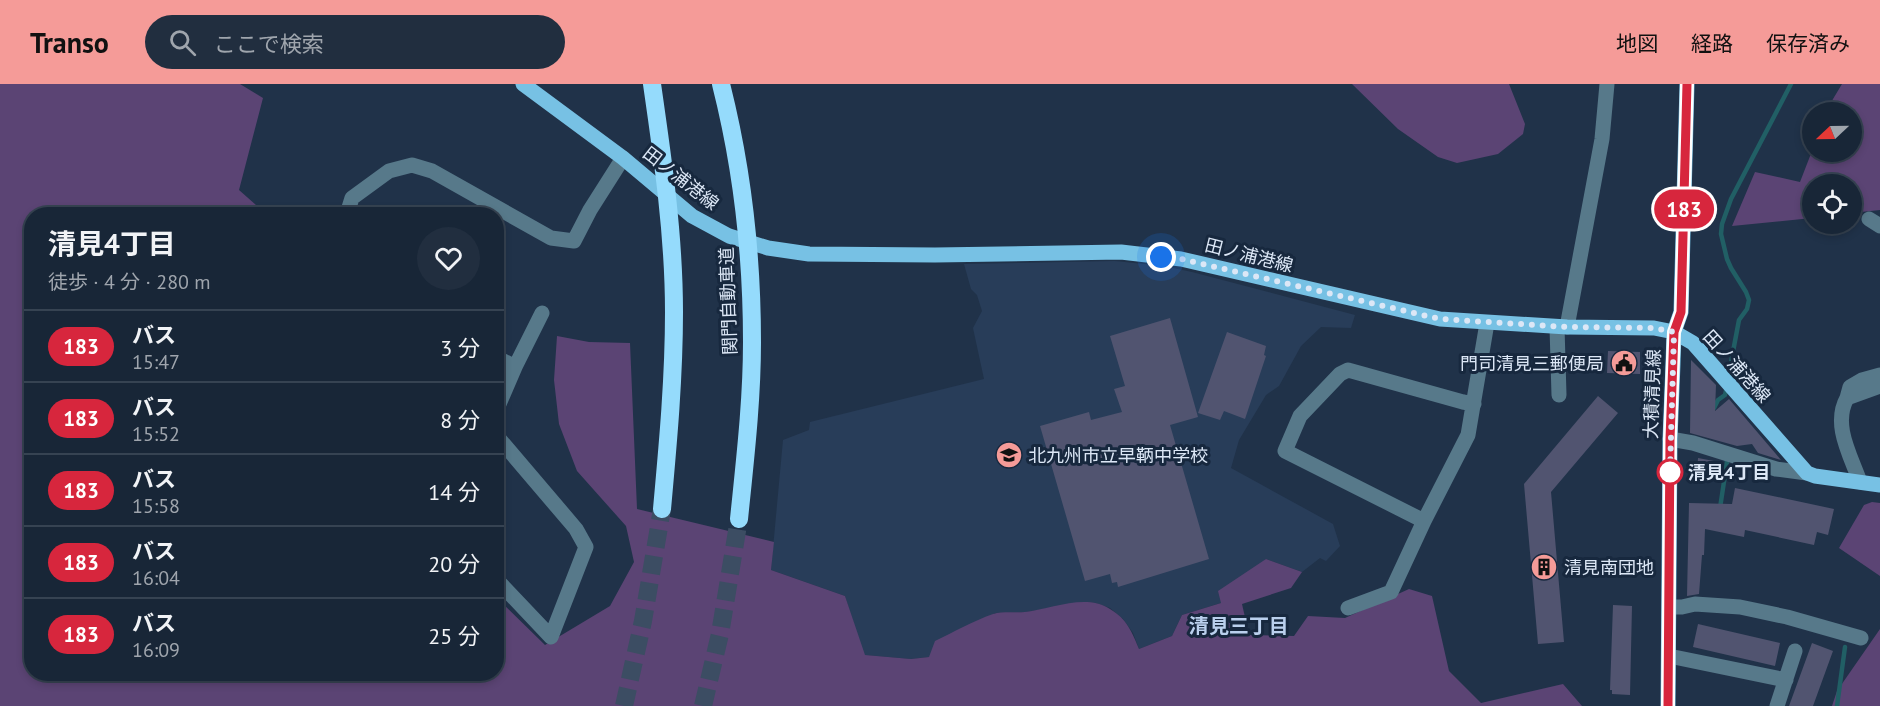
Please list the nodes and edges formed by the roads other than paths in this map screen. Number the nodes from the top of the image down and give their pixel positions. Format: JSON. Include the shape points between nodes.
{"nodes":[{"id":1,"x":523,"y":84,"type":"edge"},
{"id":2,"x":652,"y":84,"type":"edge"},
{"id":3,"x":721,"y":84,"type":"edge"},
{"id":4,"x":1607,"y":84,"type":"edge"},
{"id":5,"x":1687,"y":84,"type":"edge"},
{"id":6,"x":623,"y":158,"type":"junction"},
{"id":7,"x":349,"y":207,"type":"edge"},
{"id":8,"x":496,"y":207,"type":"edge"},
{"id":9,"x":504,"y":212,"type":"edge"},
{"id":10,"x":542,"y":313,"type":"dead end"},
{"id":11,"x":1487,"y":323,"type":"junction"},
{"id":12,"x":1562,"y":327,"type":"junction"},
{"id":13,"x":1674,"y":332,"type":"junction"},
{"id":14,"x":504,"y":361,"type":"edge"},
{"id":15,"x":515,"y":367,"type":"junction"},
{"id":16,"x":1880,"y":374,"type":"edge"},
{"id":17,"x":1880,"y":386,"type":"edge"},
{"id":18,"x":504,"y":392,"type":"edge"},
{"id":19,"x":1559,"y":394,"type":"dead end"},
{"id":20,"x":1847,"y":398,"type":"junction"},
{"id":21,"x":1474,"y":404,"type":"junction"},
{"id":22,"x":1670,"y":439,"type":"junction"},
{"id":23,"x":504,"y":444,"type":"edge"},
{"id":24,"x":1807,"y":473,"type":"junction"},
{"id":25,"x":1860,"y":482,"type":"junction"},
{"id":26,"x":1880,"y":485,"type":"edge"},
{"id":27,"x":662,"y":509,"type":"tunnel mouth"},
{"id":28,"x":739,"y":519,"type":"tunnel mouth"},
{"id":29,"x":1424,"y":521,"type":"junction"},
{"id":30,"x":504,"y":587,"type":"edge"},
{"id":31,"x":1670,"y":607,"type":"junction"},
{"id":32,"x":1348,"y":608,"type":"dead end"},
{"id":33,"x":1862,"y":638,"type":"dead end"},
{"id":34,"x":1795,"y":651,"type":"dead end"},
{"id":35,"x":1669,"y":656,"type":"junction"},
{"id":36,"x":1786,"y":680,"type":"junction"},
{"id":37,"x":1668,"y":706,"type":"edge"},
{"id":38,"x":1777,"y":706,"type":"edge"}],
"edges":[{"from":1,"to":6,"type":"main road","name":"田ノ浦港線"},
{"from":2,"to":27,"type":"highway","via":[[671,239],[674,311],[673,391]]},
{"from":3,"to":28,"type":"highway","name":"関門自動車道","via":[[744,210],[750,276],[749,415]]},
{"from":4,"to":12,"type":"street","via":[[1602,139]]},
{"from":5,"to":13,"type":"main road","name":"大積清見線","via":[[1681,312]]},
{"from":6,"to":9,"type":"street","via":[[574,240],[551,238]]},
{"from":6,"to":11,"type":"main road","name":"田ノ浦港線","via":[[692,216],[729,236],[768,248],[809,254],[1120,252],[1181,259],[1440,319]]},
{"from":7,"to":8,"type":"street","via":[[352,198],[389,171],[412,165],[432,171]]},
{"from":10,"to":15,"type":"street"},
{"from":11,"to":12,"type":"main road","name":"田ノ浦港線"},
{"from":11,"to":21,"type":"street"},
{"from":12,"to":13,"type":"main road","name":"田ノ浦港線","via":[[1654,328]]},
{"from":12,"to":19,"type":"street"},
{"from":13,"to":22,"type":"main road","name":"大積清見線"},
{"from":13,"to":24,"type":"main road","name":"田ノ浦港線","via":[[1693,343]]},
{"from":14,"to":15,"type":"street"},
{"from":15,"to":18,"type":"street"},
{"from":16,"to":20,"type":"street","via":[[1850,387]]},
{"from":17,"to":20,"type":"street"},
{"from":20,"to":25,"type":"street","via":[[1840,424]]},
{"from":21,"to":29,"type":"street","via":[[1468,435]]},
{"from":21,"to":29,"type":"street","via":[[1348,370],[1300,416],[1285,451]]},
{"from":22,"to":24,"type":"street","via":[[1776,469]]},
{"from":22,"to":31,"type":"main road","name":"大積清見線"},
{"from":23,"to":30,"type":"street","via":[[576,529],[586,548],[551,637]]},
{"from":24,"to":25,"type":"main road"},
{"from":25,"to":26,"type":"main road"},
{"from":29,"to":32,"type":"street","via":[[1391,592]]},
{"from":31,"to":33,"type":"street","via":[[1695,603],[1740,607]]},
{"from":31,"to":35,"type":"main road","name":"大積清見線"},
{"from":34,"to":36,"type":"street"},
{"from":35,"to":36,"type":"street"},
{"from":35,"to":37,"type":"main road","name":"大積清見線"},
{"from":36,"to":38,"type":"street"}]}
